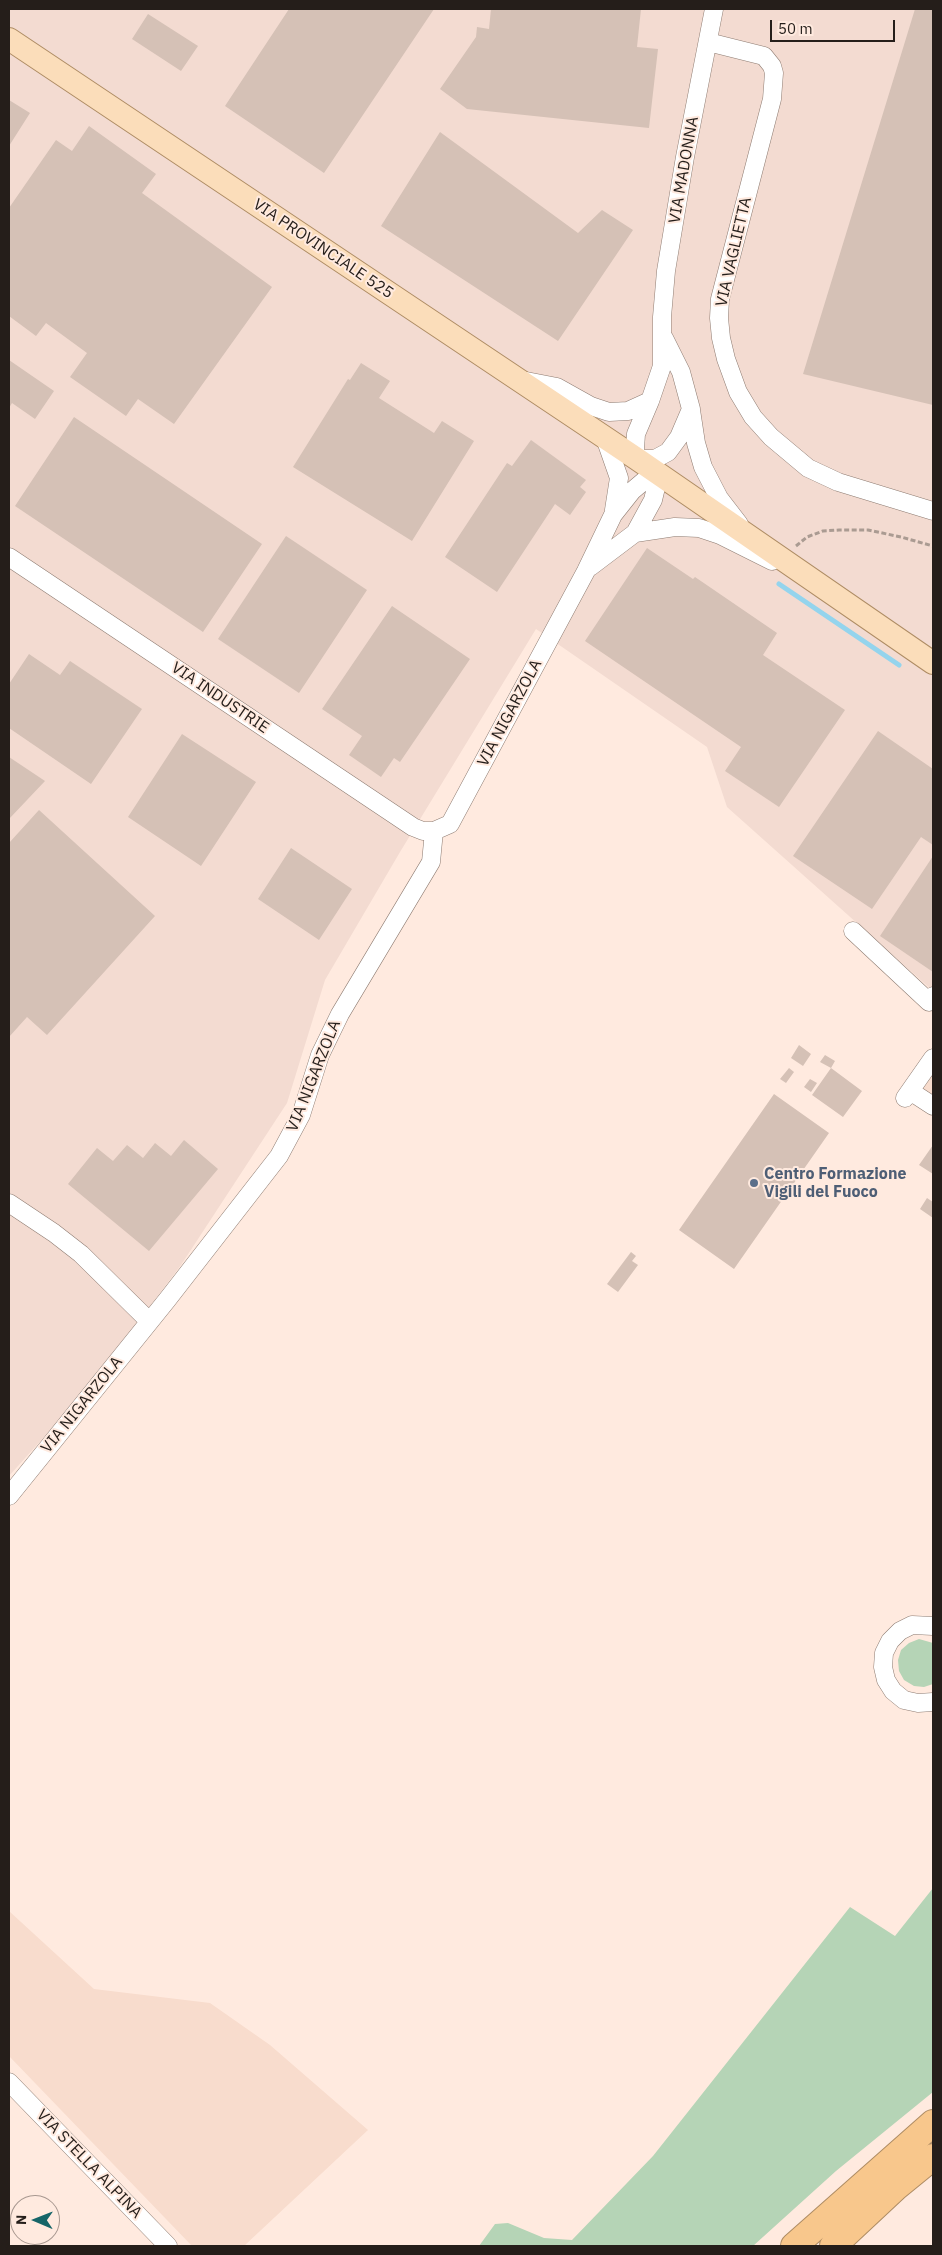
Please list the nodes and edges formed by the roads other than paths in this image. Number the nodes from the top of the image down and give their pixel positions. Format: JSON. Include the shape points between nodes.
{"nodes":[{"id":1,"x":714,"y":9,"type":"edge"},
{"id":2,"x":9,"y":39,"type":"edge"},
{"id":3,"x":708,"y":42,"type":"junction"},
{"id":4,"x":662,"y":333,"type":"junction"},
{"id":5,"x":519,"y":380,"type":"junction"},
{"id":6,"x":650,"y":401,"type":"junction"},
{"id":7,"x":691,"y":409,"type":"junction"},
{"id":8,"x":605,"y":438,"type":"junction"},
{"id":9,"x":637,"y":459,"type":"junction"},
{"id":10,"x":659,"y":475,"type":"junction"},
{"id":11,"x":933,"y":511,"type":"edge"},
{"id":12,"x":613,"y":515,"type":"junction"},
{"id":13,"x":634,"y":533,"type":"junction"},
{"id":14,"x":754,"y":541,"type":"junction"},
{"id":15,"x":793,"y":556,"type":"junction"},
{"id":16,"x":9,"y":557,"type":"edge"},
{"id":17,"x":586,"y":571,"type":"junction"},
{"id":18,"x":933,"y":663,"type":"edge"},
{"id":19,"x":434,"y":831,"type":"junction"},
{"id":20,"x":853,"y":931,"type":"dead end"},
{"id":21,"x":933,"y":996,"type":"edge"},
{"id":22,"x":933,"y":1058,"type":"edge"},
{"id":23,"x":933,"y":1106,"type":"edge"},
{"id":24,"x":9,"y":1204,"type":"edge"},
{"id":25,"x":149,"y":1322,"type":"junction"},
{"id":26,"x":9,"y":1496,"type":"edge"},
{"id":27,"x":933,"y":1617,"type":"edge"},
{"id":28,"x":912,"y":1625,"type":"junction"},
{"id":29,"x":933,"y":1626,"type":"edge"},
{"id":30,"x":928,"y":1703,"type":"edge"},
{"id":31,"x":9,"y":2082,"type":"edge"},
{"id":32,"x":933,"y":2123,"type":"edge"},
{"id":33,"x":933,"y":2157,"type":"edge"},
{"id":34,"x":168,"y":2246,"type":"edge"},
{"id":35,"x":794,"y":2246,"type":"edge"},
{"id":36,"x":833,"y":2246,"type":"edge"}],
"edges":[{"from":1,"to":3,"type":"street","name":"VIA MADONNA"},
{"from":2,"to":5,"type":"main road","name":"VIA PROVINCIALE 525"},
{"from":3,"to":4,"type":"street","name":"VIA MADONNA","via":[[666,272]]},
{"from":3,"to":11,"type":"street","name":"VIA VAGLIETTA","via":[[764,56],[774,74],[772,99],[720,299],[721,338],[738,392],[747,409],[771,437],[808,468],[838,482]]},
{"from":4,"to":6,"type":"street","name":"VIA MADONNA","via":[[662,366]]},
{"from":4,"to":7,"type":"street","name":"VIA MADONNA","via":[[681,372]]},
{"from":5,"to":6,"type":"street","via":[[552,386],[609,412],[628,411]]},
{"from":5,"to":8,"type":"main road","name":"VIA PROVINCIALE 525"},
{"from":6,"to":9,"type":"street","name":"VIA MADONNA","via":[[636,434]]},
{"from":7,"to":9,"type":"street","via":[[680,437],[668,452],[655,459]]},
{"from":7,"to":14,"type":"street","name":"VIA MADONNA","via":[[698,452],[710,481],[726,508]]},
{"from":8,"to":9,"type":"main road","name":"VIA PROVINCIALE 525"},
{"from":8,"to":12,"type":"street","name":"VIA NIGARZOLA","via":[[619,478]]},
{"from":9,"to":10,"type":"main road","name":"VIA PROVINCIALE 525"},
{"from":10,"to":12,"type":"street","name":"VIA NIGARZOLA","via":[[632,490]]},
{"from":10,"to":13,"type":"street","name":"VIA NIGARZOLA","via":[[653,500]]},
{"from":10,"to":14,"type":"main road","name":"VIA PROVINCIALE 525"},
{"from":12,"to":17,"type":"street","name":"VIA NIGARZOLA"},
{"from":13,"to":15,"type":"street","via":[[675,527],[699,528],[730,539],[761,556]]},
{"from":13,"to":17,"type":"street","name":"VIA NIGARZOLA"},
{"from":14,"to":15,"type":"main road","name":"VIA PROVINCIALE 525"},
{"from":15,"to":18,"type":"main road","name":"VIA PROVINCIALE 525"},
{"from":16,"to":19,"type":"street","name":"VIA INDUSTRIE","via":[[413,828]]},
{"from":17,"to":19,"type":"street","name":"VIA NIGARZOLA","via":[[450,824]]},
{"from":19,"to":25,"type":"street","name":"VIA NIGARZOLA","via":[[431,862],[340,1014],[320,1055],[301,1115],[279,1156]]},
{"from":20,"to":21,"type":"street","via":[[929,1002]]},
{"from":22,"to":23,"type":"street","via":[[908,1095]]},
{"from":24,"to":25,"type":"street","via":[[54,1232],[81,1254]]},
{"from":25,"to":26,"type":"street","name":"VIA NIGARZOLA"},
{"from":27,"to":28,"type":"street"},
{"from":28,"to":29,"type":"street"},
{"from":28,"to":30,"type":"street","via":[[890,1641],[882,1667],[886,1680],[904,1700]]},
{"from":31,"to":34,"type":"street","name":"VIA STELLA ALPINA"},
{"from":32,"to":35,"type":"highway"},
{"from":33,"to":36,"type":"highway"}]}
